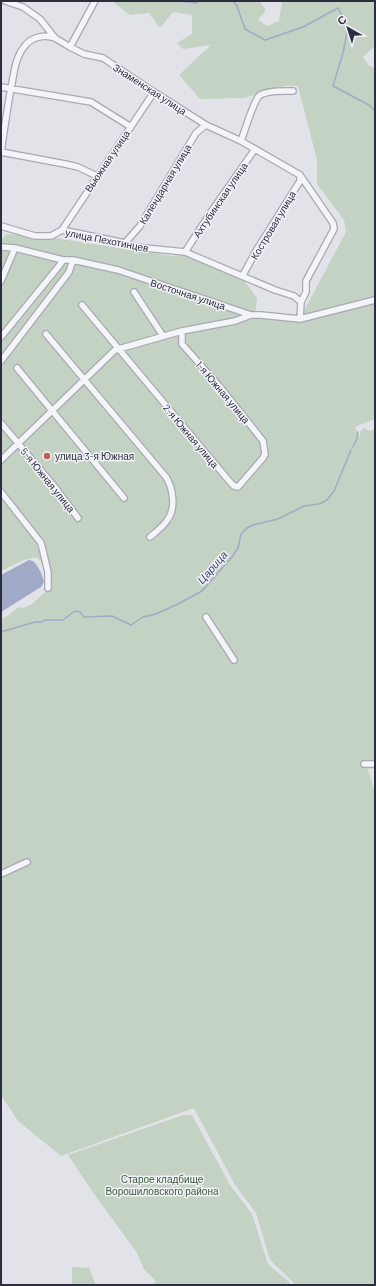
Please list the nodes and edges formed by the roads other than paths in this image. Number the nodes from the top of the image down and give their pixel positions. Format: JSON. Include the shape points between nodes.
{"nodes":[{"id":1,"x":5,"y":1,"type":"edge"},
{"id":2,"x":95,"y":1,"type":"edge"},
{"id":3,"x":55,"y":38,"type":"junction"},
{"id":4,"x":70,"y":47,"type":"junction"},
{"id":5,"x":1,"y":87,"type":"edge"},
{"id":6,"x":11,"y":89,"type":"junction"},
{"id":7,"x":293,"y":91,"type":"dead end"},
{"id":8,"x":154,"y":92,"type":"junction"},
{"id":9,"x":206,"y":125,"type":"junction"},
{"id":10,"x":131,"y":127,"type":"junction"},
{"id":11,"x":242,"y":140,"type":"junction"},
{"id":12,"x":255,"y":149,"type":"junction"},
{"id":13,"x":1,"y":152,"type":"edge"},
{"id":14,"x":300,"y":175,"type":"junction"},
{"id":15,"x":97,"y":176,"type":"junction"},
{"id":16,"x":1,"y":226,"type":"edge"},
{"id":17,"x":62,"y":230,"type":"junction"},
{"id":18,"x":125,"y":243,"type":"junction"},
{"id":19,"x":1,"y":247,"type":"edge"},
{"id":20,"x":16,"y":248,"type":"junction"},
{"id":21,"x":185,"y":252,"type":"junction"},
{"id":22,"x":62,"y":260,"type":"junction"},
{"id":23,"x":73,"y":260,"type":"junction"},
{"id":24,"x":243,"y":275,"type":"junction"},
{"id":25,"x":1,"y":282,"type":"edge"},
{"id":26,"x":134,"y":292,"type":"dead end"},
{"id":27,"x":375,"y":300,"type":"edge"},
{"id":28,"x":301,"y":302,"type":"junction"},
{"id":29,"x":82,"y":305,"type":"dead end"},
{"id":30,"x":251,"y":315,"type":"junction"},
{"id":31,"x":300,"y":319,"type":"junction"},
{"id":32,"x":182,"y":331,"type":"junction"},
{"id":33,"x":46,"y":334,"type":"dead end"},
{"id":34,"x":163,"y":336,"type":"junction"},
{"id":35,"x":1,"y":338,"type":"edge"},
{"id":36,"x":118,"y":349,"type":"junction"},
{"id":37,"x":1,"y":361,"type":"edge"},
{"id":38,"x":17,"y":368,"type":"dead end"},
{"id":39,"x":84,"y":380,"type":"junction"},
{"id":40,"x":52,"y":411,"type":"junction"},
{"id":41,"x":1,"y":423,"type":"edge"},
{"id":42,"x":18,"y":443,"type":"junction"},
{"id":43,"x":265,"y":454,"type":"joint"},
{"id":44,"x":1,"y":460,"type":"edge"},
{"id":45,"x":1,"y":492,"type":"edge"},
{"id":46,"x":124,"y":498,"type":"dead end"},
{"id":47,"x":78,"y":518,"type":"dead end"},
{"id":48,"x":150,"y":537,"type":"dead end"},
{"id":49,"x":48,"y":588,"type":"dead end"},
{"id":50,"x":206,"y":617,"type":"dead end"},
{"id":51,"x":234,"y":660,"type":"dead end"},
{"id":52,"x":364,"y":764,"type":"dead end"},
{"id":53,"x":375,"y":764,"type":"edge"},
{"id":54,"x":26,"y":862,"type":"dead end"},
{"id":55,"x":1,"y":874,"type":"edge"}],
"edges":[{"from":1,"to":3,"type":"street","name":"Знаменская улица","via":[[23,7],[40,19]]},
{"from":2,"to":4,"type":"street"},
{"from":3,"to":4,"type":"street","name":"Знаменская улица"},
{"from":3,"to":6,"type":"street","via":[[40,36],[24,47],[16,63]]},
{"from":4,"to":8,"type":"street","name":"Знаменская улица","via":[[84,54],[103,58]]},
{"from":5,"to":6,"type":"street"},
{"from":6,"to":10,"type":"street","via":[[91,102]]},
{"from":6,"to":13,"type":"street"},
{"from":7,"to":11,"type":"street","via":[[270,92],[260,96]]},
{"from":8,"to":9,"type":"street","name":"Знаменская улица"},
{"from":8,"to":10,"type":"street","name":"Вьюжная улица"},
{"from":9,"to":11,"type":"street","name":"Знаменская улица"},
{"from":9,"to":18,"type":"street","name":"Календарная улица","via":[[196,133],[140,226]]},
{"from":10,"to":15,"type":"street","name":"Вьюжная улица"},
{"from":11,"to":12,"type":"street","name":"Знаменская улица"},
{"from":12,"to":14,"type":"street","name":"Знаменская улица"},
{"from":12,"to":21,"type":"street","name":"Ахтубинская улица"},
{"from":13,"to":15,"type":"street","via":[[78,167]]},
{"from":14,"to":24,"type":"street","name":"Костровая улица","via":[[300,181]]},
{"from":14,"to":28,"type":"street","via":[[333,223],[334,229],[306,281],[306,292]]},
{"from":15,"to":17,"type":"street","name":"Вьюжная улица"},
{"from":16,"to":17,"type":"street","name":"улица Пехотинцев","via":[[35,236],[51,236]]},
{"from":17,"to":18,"type":"street","name":"улица Пехотинцев"},
{"from":18,"to":21,"type":"street","name":"улица Пехотинцев","via":[[135,247]]},
{"from":19,"to":20,"type":"street","name":"Восточная улица"},
{"from":20,"to":22,"type":"street","name":"Восточная улица"},
{"from":20,"to":25,"type":"street"},
{"from":21,"to":24,"type":"street","name":"улица Пехотинцев"},
{"from":22,"to":23,"type":"street","name":"Восточная улица"},
{"from":22,"to":35,"type":"street"},
{"from":23,"to":30,"type":"street","name":"Восточная улица","via":[[118,270]]},
{"from":23,"to":37,"type":"street","via":[[69,272]]},
{"from":24,"to":28,"type":"street","name":"улица Пехотинцев","via":[[294,296]]},
{"from":26,"to":34,"type":"street"},
{"from":27,"to":31,"type":"street","name":"Восточная улица"},
{"from":28,"to":31,"type":"street"},
{"from":29,"to":36,"type":"street"},
{"from":30,"to":31,"type":"street","name":"Восточная улица"},
{"from":30,"to":32,"type":"street","via":[[235,321]]},
{"from":32,"to":34,"type":"street"},
{"from":32,"to":43,"type":"street","name":"1-я Южная улица","via":[[182,344],[253,427],[262,441]]},
{"from":33,"to":39,"type":"street"},
{"from":34,"to":36,"type":"street"},
{"from":36,"to":39,"type":"street"},
{"from":36,"to":43,"type":"street","name":"2-я Южная улица","via":[[234,486],[238,487]]},
{"from":38,"to":40,"type":"street"},
{"from":39,"to":40,"type":"street"},
{"from":39,"to":48,"type":"street","via":[[171,485],[172,510],[168,519]]},
{"from":40,"to":42,"type":"street"},
{"from":40,"to":46,"type":"street"},
{"from":41,"to":42,"type":"street","name":"5-я Южная улица"},
{"from":42,"to":44,"type":"street"},
{"from":42,"to":47,"type":"street","name":"5-я Южная улица"},
{"from":45,"to":49,"type":"street","via":[[41,543],[48,572]]},
{"from":50,"to":51,"type":"street"},
{"from":52,"to":53,"type":"street"},
{"from":54,"to":55,"type":"street"}]}
